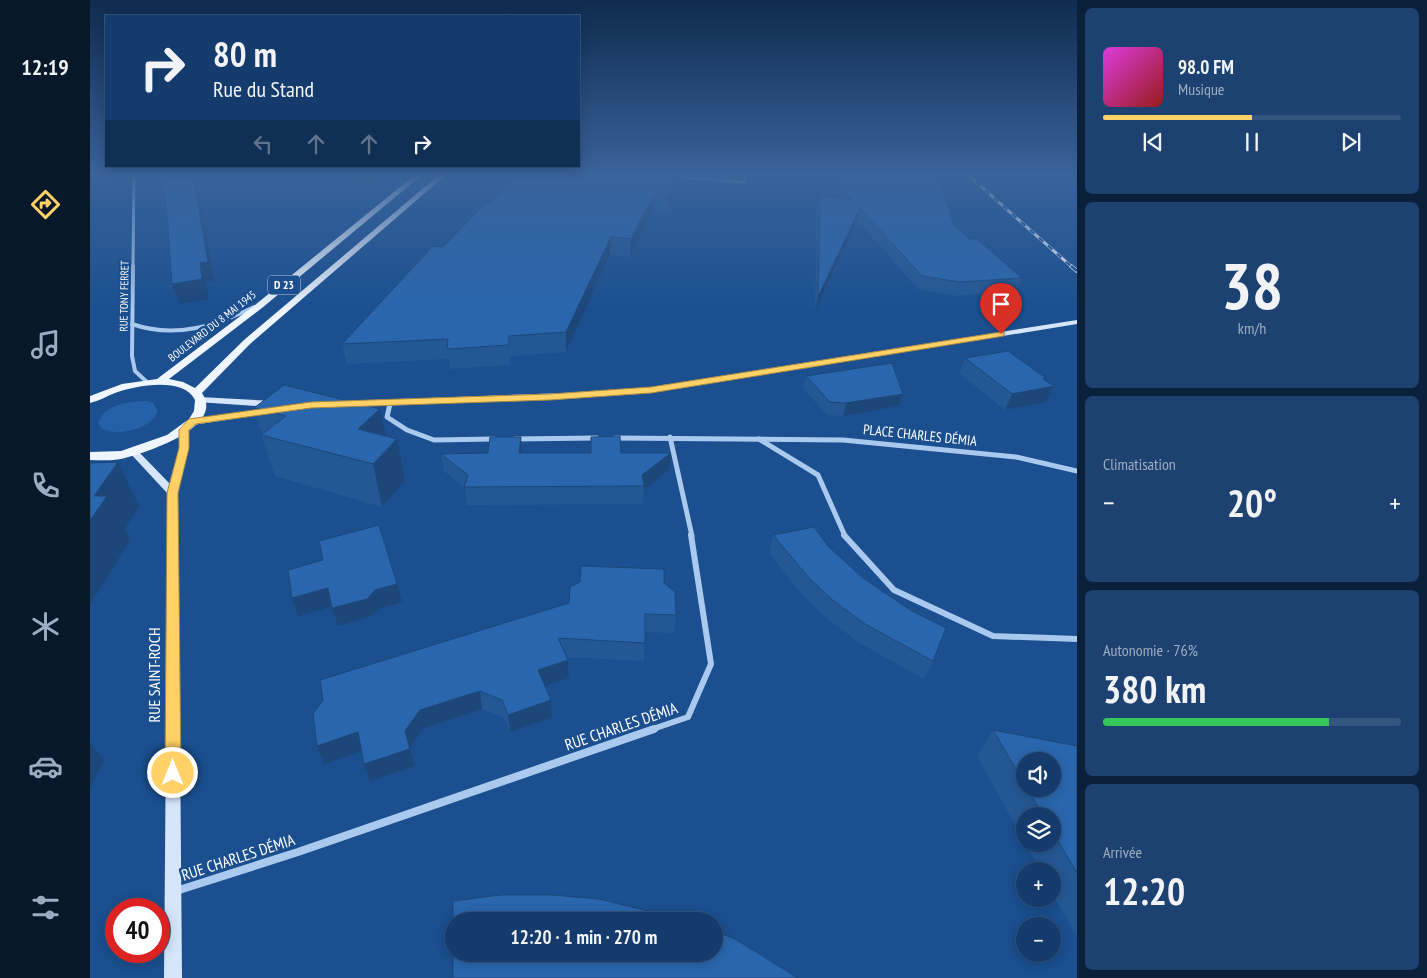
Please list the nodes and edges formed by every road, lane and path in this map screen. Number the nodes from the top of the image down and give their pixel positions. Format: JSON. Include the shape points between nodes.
{"nodes":[{"id":1,"x":133,"y":220,"type":"edge"},
{"id":2,"x":364,"y":220,"type":"edge"},
{"id":3,"x":390,"y":220,"type":"edge"},
{"id":4,"x":264,"y":302,"type":"junction"},
{"id":5,"x":1077,"y":322,"type":"edge"},
{"id":6,"x":132,"y":324,"type":"junction"},
{"id":7,"x":154,"y":382,"type":"junction"},
{"id":8,"x":198,"y":396,"type":"junction"},
{"id":9,"x":90,"y":400,"type":"edge"},
{"id":10,"x":340,"y":404,"type":"edge"},
{"id":11,"x":390,"y":404,"type":"junction"},
{"id":12,"x":188,"y":426,"type":"junction"},
{"id":13,"x":670,"y":437,"type":"junction"},
{"id":14,"x":602,"y":438,"type":"edge"},
{"id":15,"x":612,"y":438,"type":"edge"},
{"id":16,"x":758,"y":438,"type":"junction"},
{"id":17,"x":498,"y":439,"type":"edge"},
{"id":18,"x":507,"y":439,"type":"edge"},
{"id":19,"x":134,"y":452,"type":"junction"},
{"id":20,"x":90,"y":456,"type":"edge"},
{"id":21,"x":106,"y":456,"type":"junction"},
{"id":22,"x":90,"y":468,"type":"edge"},
{"id":23,"x":1077,"y":471,"type":"edge"},
{"id":24,"x":173,"y":493,"type":"junction"},
{"id":25,"x":1077,"y":639,"type":"edge"},
{"id":26,"x":173,"y":892,"type":"junction"},
{"id":27,"x":172,"y":978,"type":"edge"}],
"edges":[{"from":1,"to":6,"type":"street","name":"RUE TONY FERRET"},
{"from":2,"to":4,"type":"main road","name":"BOULEVARD DU 8 MAI 1945","number":"D 23"},
{"from":3,"to":8,"type":"main road","number":"D 23","via":[[247,342]]},
{"from":4,"to":6,"type":"street","via":[[236,316],[196,328],[150,330]]},
{"from":4,"to":7,"type":"main road","name":"BOULEVARD DU 8 MAI 1945","number":"D 23","via":[[191,360]]},
{"from":5,"to":11,"type":"street","via":[[651,390]]},
{"from":6,"to":7,"type":"street","name":"RUE TONY FERRET","via":[[135,371]]},
{"from":7,"to":8,"type":"main road","via":[[187,387]]},
{"from":7,"to":9,"type":"main road","via":[[119,388]]},
{"from":8,"to":12,"type":"main road","via":[[200,410]]},
{"from":8,"to":12,"type":"street","via":[[282,406]]},
{"from":10,"to":11,"type":"street"},
{"from":11,"to":17,"type":"street","via":[[387,417],[407,430],[434,440]]},
{"from":12,"to":19,"type":"main road","via":[[162,442]]},
{"from":12,"to":24,"type":"street","name":"RUE SAINT-ROCH"},
{"from":13,"to":15,"type":"street"},
{"from":13,"to":16,"type":"street","name":"PLACE CHARLES DÉMIA"},
{"from":13,"to":26,"type":"street","name":"RUE CHARLES DÉMIA","via":[[693,542],[711,664],[688,717]]},
{"from":14,"to":18,"type":"street"},
{"from":16,"to":23,"type":"street","name":"PLACE CHARLES DÉMIA","via":[[843,440],[1016,457]]},
{"from":16,"to":25,"type":"street","via":[[818,476],[845,537],[894,590],[994,636]]},
{"from":19,"to":21,"type":"main road"},
{"from":19,"to":24,"type":"street"},
{"from":20,"to":21,"type":"main road"},
{"from":21,"to":22,"type":"main road"},
{"from":24,"to":26,"type":"street","name":"RUE SAINT-ROCH"},
{"from":26,"to":27,"type":"street","name":"RUE SAINT-ROCH"}]}
